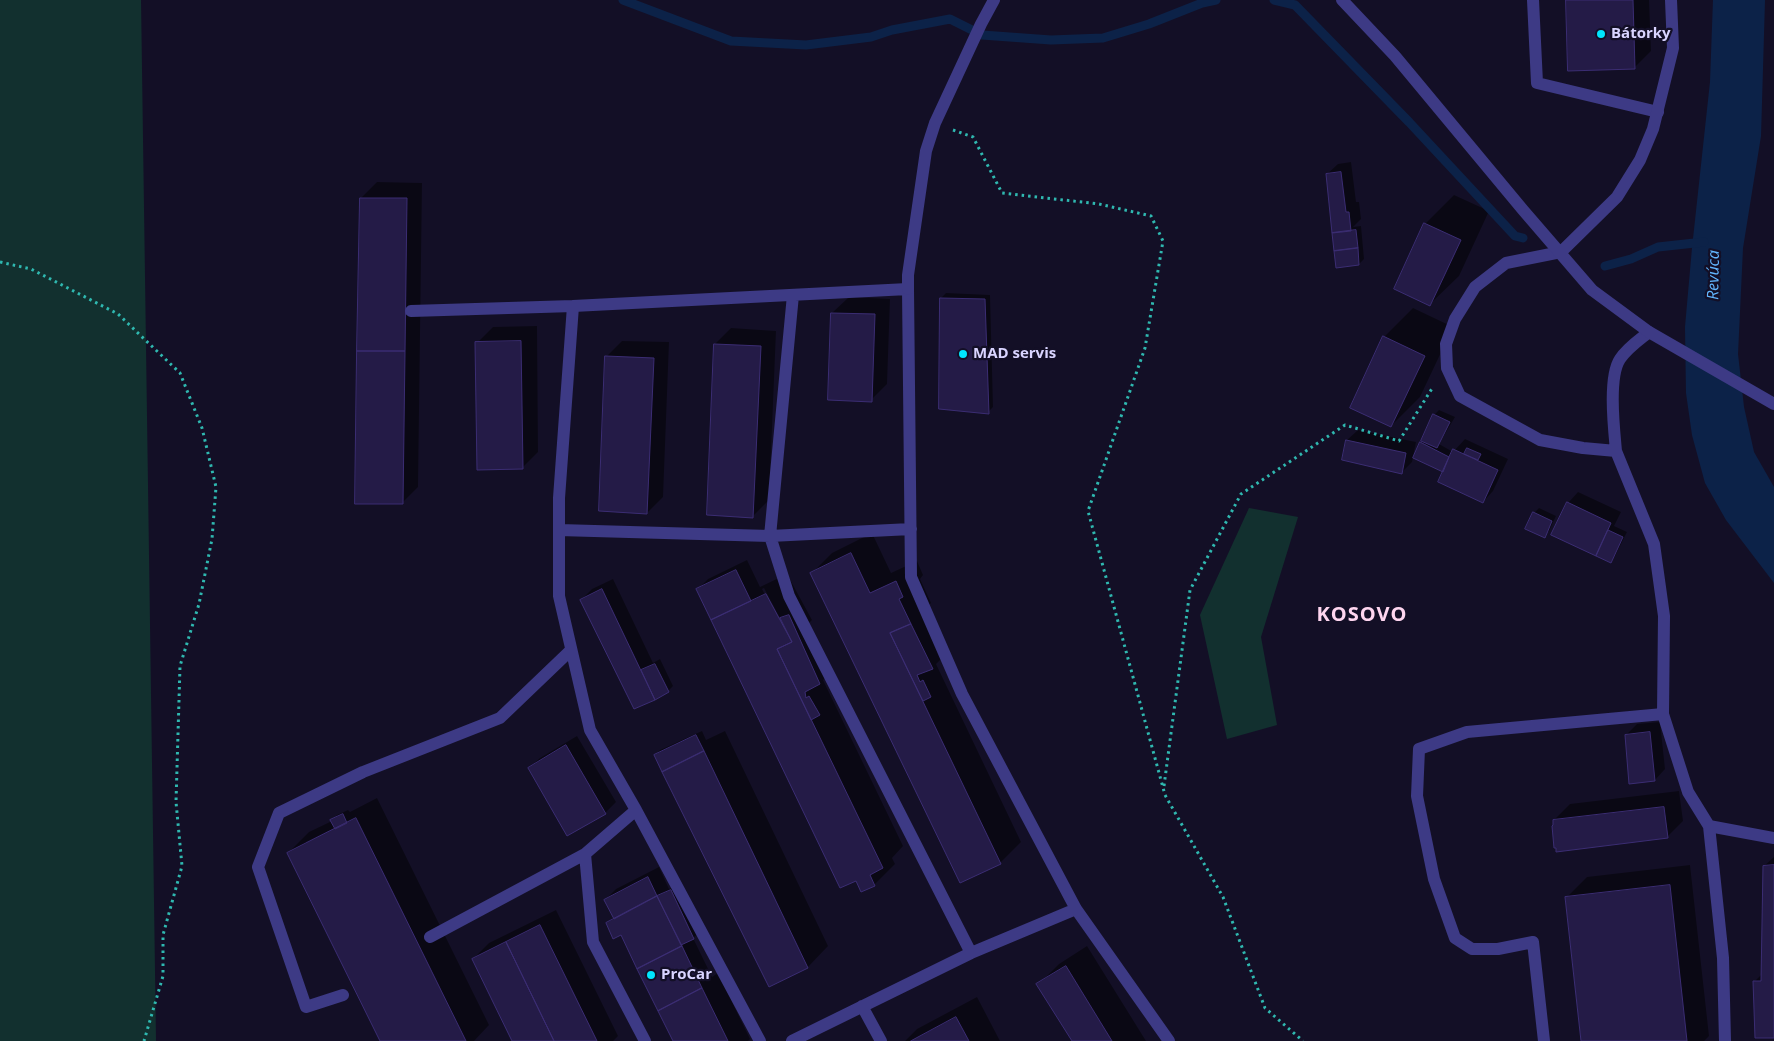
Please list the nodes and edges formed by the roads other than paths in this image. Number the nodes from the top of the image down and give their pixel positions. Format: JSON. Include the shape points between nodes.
{"nodes":[{"id":1,"x":994,"y":0,"type":"edge"},
{"id":2,"x":1342,"y":0,"type":"edge"},
{"id":3,"x":1533,"y":0,"type":"edge"},
{"id":4,"x":1671,"y":0,"type":"edge"},
{"id":5,"x":1658,"y":112,"type":"junction"},
{"id":6,"x":1560,"y":252,"type":"junction"},
{"id":7,"x":908,"y":289,"type":"junction"},
{"id":8,"x":793,"y":295,"type":"junction"},
{"id":9,"x":573,"y":306,"type":"junction"},
{"id":10,"x":411,"y":312,"type":"dead end"},
{"id":11,"x":1648,"y":332,"type":"junction"},
{"id":12,"x":1774,"y":404,"type":"edge"},
{"id":13,"x":1616,"y":451,"type":"junction"},
{"id":14,"x":911,"y":529,"type":"junction"},
{"id":15,"x":559,"y":530,"type":"junction"},
{"id":16,"x":770,"y":536,"type":"junction"},
{"id":17,"x":572,"y":650,"type":"junction"},
{"id":18,"x":1663,"y":714,"type":"junction"},
{"id":19,"x":636,"y":810,"type":"junction"},
{"id":20,"x":1709,"y":826,"type":"junction"},
{"id":21,"x":1774,"y":838,"type":"edge"},
{"id":22,"x":584,"y":854,"type":"junction"},
{"id":23,"x":1076,"y":908,"type":"junction"},
{"id":24,"x":430,"y":937,"type":"dead end"},
{"id":25,"x":971,"y":953,"type":"junction"},
{"id":26,"x":343,"y":996,"type":"dead end"},
{"id":27,"x":862,"y":1006,"type":"junction"},
{"id":28,"x":645,"y":1041,"type":"edge"},
{"id":29,"x":760,"y":1041,"type":"edge"},
{"id":30,"x":792,"y":1041,"type":"edge"},
{"id":31,"x":881,"y":1041,"type":"edge"},
{"id":32,"x":1169,"y":1041,"type":"edge"},
{"id":33,"x":1544,"y":1041,"type":"edge"},
{"id":34,"x":1725,"y":1041,"type":"edge"}],
"edges":[{"from":1,"to":7,"type":"street","via":[[935,122],[926,151]]},
{"from":2,"to":6,"type":"street","via":[[1395,56]]},
{"from":3,"to":5,"type":"street","via":[[1537,83]]},
{"from":4,"to":5,"type":"street","via":[[1673,48]]},
{"from":5,"to":6,"type":"street","via":[[1640,160],[1617,197]]},
{"from":6,"to":11,"type":"street","via":[[1592,290]]},
{"from":6,"to":13,"type":"street","via":[[1506,263],[1475,287],[1455,319],[1446,344],[1447,368],[1460,396],[1540,440]]},
{"from":7,"to":8,"type":"street"},
{"from":7,"to":14,"type":"street"},
{"from":8,"to":9,"type":"street"},
{"from":8,"to":16,"type":"street"},
{"from":9,"to":10,"type":"street"},
{"from":9,"to":15,"type":"street"},
{"from":11,"to":12,"type":"street"},
{"from":11,"to":13,"type":"street","via":[[1620,359],[1614,380],[1612,408]]},
{"from":13,"to":18,"type":"street","via":[[1654,544],[1664,616]]},
{"from":14,"to":16,"type":"street"},
{"from":14,"to":23,"type":"street","via":[[911,577],[962,694]]},
{"from":15,"to":16,"type":"street"},
{"from":15,"to":17,"type":"street","via":[[559,596]]},
{"from":16,"to":25,"type":"street","via":[[789,596]]},
{"from":17,"to":19,"type":"street","via":[[590,730]]},
{"from":17,"to":26,"type":"street","via":[[500,718],[363,772],[279,813],[258,867],[306,1007]]},
{"from":18,"to":20,"type":"street","via":[[1688,792]]},
{"from":18,"to":33,"type":"street","via":[[1468,732],[1419,749],[1417,796],[1434,880],[1454,938],[1472,948],[1498,949],[1533,942]]},
{"from":19,"to":22,"type":"street"},
{"from":19,"to":29,"type":"street"},
{"from":20,"to":21,"type":"street"},
{"from":20,"to":34,"type":"street","via":[[1723,958]]},
{"from":22,"to":24,"type":"street"},
{"from":22,"to":28,"type":"street","via":[[593,942]]},
{"from":23,"to":25,"type":"street"},
{"from":23,"to":32,"type":"street"},
{"from":25,"to":27,"type":"street"},
{"from":27,"to":30,"type":"street"},
{"from":27,"to":31,"type":"street"}]}
